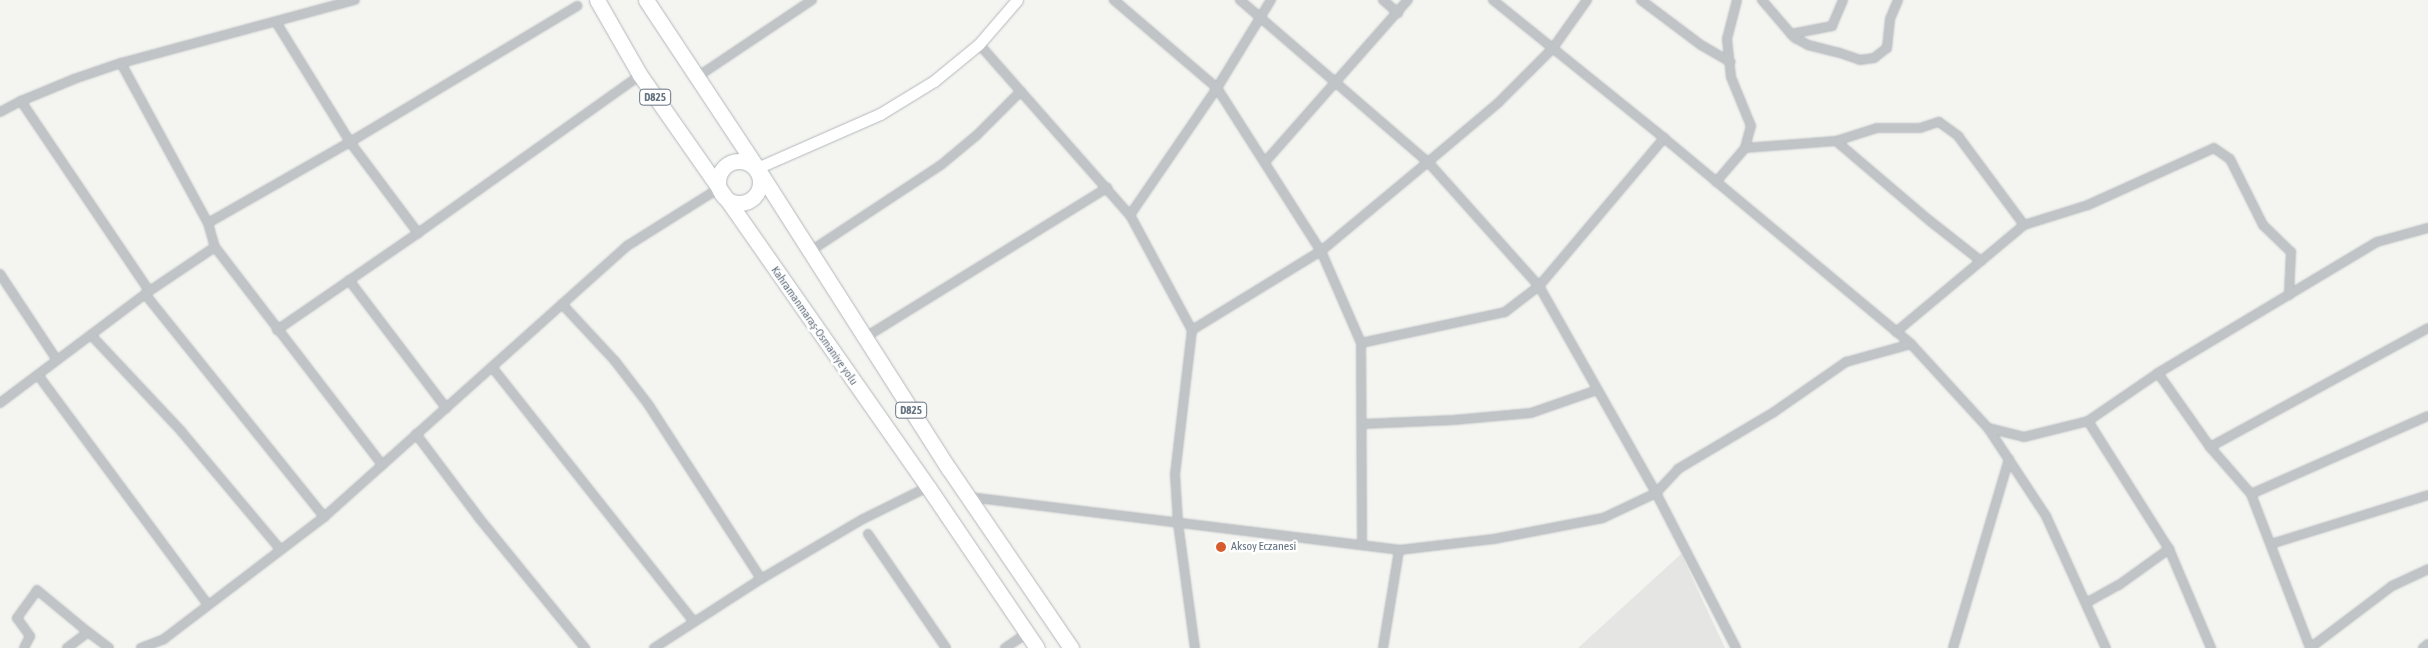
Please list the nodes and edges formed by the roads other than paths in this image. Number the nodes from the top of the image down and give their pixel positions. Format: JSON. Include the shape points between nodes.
{"nodes":[{"id":1,"x":598,"y":0,"type":"edge"},
{"id":2,"x":646,"y":0,"type":"edge"},
{"id":3,"x":812,"y":0,"type":"edge"},
{"id":4,"x":1017,"y":0,"type":"edge"},
{"id":5,"x":1114,"y":0,"type":"edge"},
{"id":6,"x":1240,"y":0,"type":"edge"},
{"id":7,"x":1271,"y":0,"type":"edge"},
{"id":8,"x":1383,"y":0,"type":"edge"},
{"id":9,"x":1408,"y":0,"type":"edge"},
{"id":10,"x":1493,"y":0,"type":"edge"},
{"id":11,"x":1587,"y":0,"type":"edge"},
{"id":12,"x":1642,"y":0,"type":"edge"},
{"id":13,"x":1737,"y":0,"type":"edge"},
{"id":14,"x":1762,"y":0,"type":"edge"},
{"id":15,"x":1843,"y":0,"type":"edge"},
{"id":16,"x":1898,"y":0,"type":"edge"},
{"id":17,"x":349,"y":1,"type":"edge"},
{"id":18,"x":577,"y":6,"type":"dead end"},
{"id":19,"x":1398,"y":13,"type":"junction"},
{"id":20,"x":1258,"y":17,"type":"junction"},
{"id":21,"x":276,"y":22,"type":"junction"},
{"id":22,"x":1792,"y":34,"type":"junction"},
{"id":23,"x":979,"y":44,"type":"junction"},
{"id":24,"x":1553,"y":48,"type":"junction"},
{"id":25,"x":1730,"y":62,"type":"junction"},
{"id":26,"x":120,"y":63,"type":"junction"},
{"id":27,"x":640,"y":74,"type":"junction"},
{"id":28,"x":696,"y":77,"type":"junction"},
{"id":29,"x":1335,"y":83,"type":"junction"},
{"id":30,"x":1217,"y":88,"type":"junction"},
{"id":31,"x":1021,"y":91,"type":"junction"},
{"id":32,"x":21,"y":101,"type":"junction"},
{"id":33,"x":0,"y":112,"type":"edge"},
{"id":34,"x":1664,"y":138,"type":"junction"},
{"id":35,"x":1836,"y":141,"type":"junction"},
{"id":36,"x":350,"y":142,"type":"junction"},
{"id":37,"x":1745,"y":148,"type":"junction"},
{"id":38,"x":1264,"y":162,"type":"junction"},
{"id":39,"x":1428,"y":162,"type":"junction"},
{"id":40,"x":759,"y":172,"type":"junction"},
{"id":41,"x":1716,"y":182,"type":"junction"},
{"id":42,"x":1107,"y":188,"type":"junction"},
{"id":43,"x":721,"y":192,"type":"junction"},
{"id":44,"x":1130,"y":215,"type":"junction"},
{"id":45,"x":208,"y":223,"type":"junction"},
{"id":46,"x":2024,"y":224,"type":"junction"},
{"id":47,"x":2428,"y":228,"type":"edge"},
{"id":48,"x":418,"y":233,"type":"junction"},
{"id":49,"x":215,"y":247,"type":"junction"},
{"id":50,"x":1321,"y":251,"type":"junction"},
{"id":51,"x":809,"y":252,"type":"junction"},
{"id":52,"x":1981,"y":261,"type":"junction"},
{"id":53,"x":0,"y":274,"type":"edge"},
{"id":54,"x":349,"y":280,"type":"junction"},
{"id":55,"x":1540,"y":286,"type":"junction"},
{"id":56,"x":147,"y":293,"type":"junction"},
{"id":57,"x":2288,"y":295,"type":"junction"},
{"id":58,"x":562,"y":304,"type":"junction"},
{"id":59,"x":2428,"y":328,"type":"edge"},
{"id":60,"x":277,"y":330,"type":"junction"},
{"id":61,"x":1192,"y":330,"type":"junction"},
{"id":62,"x":1896,"y":332,"type":"junction"},
{"id":63,"x":91,"y":335,"type":"junction"},
{"id":64,"x":864,"y":338,"type":"junction"},
{"id":65,"x":1361,"y":343,"type":"junction"},
{"id":66,"x":1911,"y":344,"type":"junction"},
{"id":67,"x":57,"y":360,"type":"junction"},
{"id":68,"x":492,"y":367,"type":"junction"},
{"id":69,"x":2158,"y":373,"type":"junction"},
{"id":70,"x":38,"y":375,"type":"junction"},
{"id":71,"x":1597,"y":390,"type":"junction"},
{"id":72,"x":0,"y":403,"type":"edge"},
{"id":73,"x":446,"y":408,"type":"junction"},
{"id":74,"x":2428,"y":416,"type":"edge"},
{"id":75,"x":2088,"y":421,"type":"junction"},
{"id":76,"x":1362,"y":424,"type":"junction"},
{"id":77,"x":1988,"y":428,"type":"junction"},
{"id":78,"x":416,"y":434,"type":"junction"},
{"id":79,"x":2210,"y":447,"type":"junction"},
{"id":80,"x":2009,"y":459,"type":"junction"},
{"id":81,"x":382,"y":465,"type":"junction"},
{"id":82,"x":928,"y":487,"type":"junction"},
{"id":83,"x":1656,"y":493,"type":"junction"},
{"id":84,"x":2252,"y":494,"type":"junction"},
{"id":85,"x":2428,"y":495,"type":"edge"},
{"id":86,"x":970,"y":497,"type":"junction"},
{"id":87,"x":324,"y":517,"type":"junction"},
{"id":88,"x":1178,"y":523,"type":"junction"},
{"id":89,"x":868,"y":534,"type":"dead end"},
{"id":90,"x":2271,"y":544,"type":"junction"},
{"id":91,"x":1362,"y":545,"type":"junction"},
{"id":92,"x":2169,"y":549,"type":"junction"},
{"id":93,"x":281,"y":550,"type":"junction"},
{"id":94,"x":1399,"y":550,"type":"junction"},
{"id":95,"x":2428,"y":569,"type":"edge"},
{"id":96,"x":761,"y":579,"type":"junction"},
{"id":97,"x":2086,"y":603,"type":"junction"},
{"id":98,"x":208,"y":605,"type":"junction"},
{"id":99,"x":694,"y":622,"type":"junction"},
{"id":100,"x":88,"y":632,"type":"junction"},
{"id":101,"x":1027,"y":633,"type":"junction"},
{"id":102,"x":2428,"y":644,"type":"edge"},
{"id":103,"x":145,"y":647,"type":"edge"},
{"id":104,"x":24,"y":648,"type":"edge"},
{"id":105,"x":67,"y":648,"type":"edge"},
{"id":106,"x":109,"y":648,"type":"edge"},
{"id":107,"x":584,"y":648,"type":"edge"},
{"id":108,"x":654,"y":648,"type":"edge"},
{"id":109,"x":946,"y":648,"type":"edge"},
{"id":110,"x":1005,"y":648,"type":"edge"},
{"id":111,"x":1037,"y":648,"type":"edge"},
{"id":112,"x":1071,"y":648,"type":"edge"},
{"id":113,"x":1195,"y":648,"type":"edge"},
{"id":114,"x":1383,"y":648,"type":"edge"},
{"id":115,"x":1736,"y":648,"type":"edge"},
{"id":116,"x":1953,"y":648,"type":"edge"},
{"id":117,"x":2106,"y":648,"type":"edge"},
{"id":118,"x":2212,"y":648,"type":"edge"},
{"id":119,"x":2310,"y":648,"type":"edge"},
{"id":120,"x":2423,"y":648,"type":"edge"}],
"edges":[{"from":1,"to":27,"type":"highway","name":"Kahramanmaraş-Osmaniye yolu","number":"D825"},
{"from":2,"to":28,"type":"highway","number":"D825"},
{"from":3,"to":28,"type":"street"},
{"from":4,"to":23,"type":"street"},
{"from":5,"to":30,"type":"street"},
{"from":6,"to":20,"type":"street"},
{"from":7,"to":20,"type":"street"},
{"from":8,"to":19,"type":"street"},
{"from":9,"to":19,"type":"street"},
{"from":10,"to":24,"type":"street"},
{"from":11,"to":24,"type":"street"},
{"from":12,"to":25,"type":"street","via":[[1701,45]]},
{"from":13,"to":25,"type":"street","via":[[1728,40]]},
{"from":14,"to":22,"type":"street"},
{"from":15,"to":22,"type":"street","via":[[1832,26]]},
{"from":16,"to":22,"type":"street","via":[[1890,19],[1887,48],[1874,58],[1860,60],[1808,45]]},
{"from":17,"to":21,"type":"street"},
{"from":18,"to":36,"type":"street"},
{"from":19,"to":29,"type":"street"},
{"from":20,"to":29,"type":"street"},
{"from":20,"to":30,"type":"street"},
{"from":21,"to":26,"type":"street"},
{"from":21,"to":36,"type":"street"},
{"from":23,"to":31,"type":"street"},
{"from":23,"to":40,"type":"street","via":[[934,81],[880,114]]},
{"from":24,"to":34,"type":"street"},
{"from":24,"to":39,"type":"street","via":[[1498,103]]},
{"from":25,"to":37,"type":"street","via":[[1731,77],[1751,126]]},
{"from":26,"to":32,"type":"street"},
{"from":26,"to":45,"type":"street"},
{"from":27,"to":43,"type":"highway","name":"Kahramanmaraş-Osmaniye yolu","number":"D825"},
{"from":27,"to":48,"type":"street"},
{"from":28,"to":40,"type":"highway","number":"D825"},
{"from":29,"to":38,"type":"street"},
{"from":29,"to":39,"type":"street"},
{"from":30,"to":38,"type":"street"},
{"from":30,"to":44,"type":"street"},
{"from":31,"to":42,"type":"street"},
{"from":31,"to":51,"type":"street","via":[[941,165]]},
{"from":32,"to":33,"type":"street"},
{"from":32,"to":56,"type":"street"},
{"from":34,"to":41,"type":"street"},
{"from":34,"to":55,"type":"street"},
{"from":35,"to":37,"type":"street"},
{"from":35,"to":46,"type":"street","via":[[1877,128],[1920,128],[1939,122],[1958,136]]},
{"from":35,"to":52,"type":"street"},
{"from":36,"to":45,"type":"street"},
{"from":36,"to":48,"type":"street"},
{"from":37,"to":41,"type":"street"},
{"from":38,"to":50,"type":"street"},
{"from":39,"to":50,"type":"street"},
{"from":39,"to":55,"type":"street"},
{"from":40,"to":43,"type":"highway","via":[[759,190],[749,201],[735,203]]},
{"from":40,"to":43,"type":"highway","via":[[746,162],[727,165],[718,183]]},
{"from":40,"to":51,"type":"highway","number":"D825"},
{"from":41,"to":62,"type":"street"},
{"from":42,"to":44,"type":"street"},
{"from":42,"to":64,"type":"street"},
{"from":43,"to":58,"type":"street","via":[[627,246]]},
{"from":43,"to":82,"type":"highway","name":"Kahramanmaraş-Osmaniye yolu","number":"D825"},
{"from":44,"to":61,"type":"street"},
{"from":45,"to":49,"type":"street"},
{"from":46,"to":52,"type":"street"},
{"from":46,"to":57,"type":"street","via":[[2088,205],[2214,148],[2230,159],[2263,225],[2292,252]]},
{"from":47,"to":57,"type":"street","via":[[2378,242]]},
{"from":48,"to":54,"type":"street"},
{"from":49,"to":56,"type":"street"},
{"from":49,"to":60,"type":"street"},
{"from":50,"to":61,"type":"street"},
{"from":50,"to":65,"type":"street"},
{"from":51,"to":64,"type":"highway","number":"D825"},
{"from":52,"to":62,"type":"street"},
{"from":53,"to":67,"type":"street"},
{"from":54,"to":60,"type":"street"},
{"from":54,"to":73,"type":"street"},
{"from":55,"to":65,"type":"street","via":[[1506,312]]},
{"from":55,"to":71,"type":"street"},
{"from":56,"to":63,"type":"street"},
{"from":56,"to":87,"type":"street"},
{"from":57,"to":69,"type":"street"},
{"from":58,"to":68,"type":"street"},
{"from":58,"to":96,"type":"street","via":[[615,361],[648,404]]},
{"from":59,"to":79,"type":"street"},
{"from":60,"to":81,"type":"street"},
{"from":61,"to":88,"type":"street","via":[[1175,474]]},
{"from":62,"to":66,"type":"street"},
{"from":63,"to":67,"type":"street"},
{"from":63,"to":93,"type":"street","via":[[181,431]]},
{"from":64,"to":86,"type":"highway","number":"D825"},
{"from":65,"to":76,"type":"street"},
{"from":66,"to":77,"type":"street"},
{"from":66,"to":83,"type":"street","via":[[1846,362],[1774,412],[1678,470]]},
{"from":67,"to":70,"type":"street"},
{"from":68,"to":73,"type":"street"},
{"from":68,"to":99,"type":"street"},
{"from":69,"to":75,"type":"street"},
{"from":69,"to":79,"type":"street"},
{"from":70,"to":72,"type":"street"},
{"from":70,"to":98,"type":"street"},
{"from":71,"to":76,"type":"street","via":[[1531,413]]},
{"from":71,"to":83,"type":"street"},
{"from":73,"to":78,"type":"street"},
{"from":74,"to":84,"type":"street"},
{"from":75,"to":77,"type":"street","via":[[2024,437]]},
{"from":75,"to":92,"type":"street"},
{"from":76,"to":91,"type":"street"},
{"from":77,"to":80,"type":"street"},
{"from":78,"to":81,"type":"street"},
{"from":78,"to":107,"type":"street"},
{"from":79,"to":84,"type":"street"},
{"from":80,"to":97,"type":"street","via":[[2046,516]]},
{"from":80,"to":116,"type":"street"},
{"from":81,"to":87,"type":"street"},
{"from":82,"to":96,"type":"street","via":[[863,519]]},
{"from":82,"to":101,"type":"highway","name":"Kahramanmaraş-Osmaniye yolu","number":"D825"},
{"from":83,"to":94,"type":"street","via":[[1603,518],[1494,539]]},
{"from":83,"to":115,"type":"street"},
{"from":84,"to":90,"type":"street"},
{"from":85,"to":90,"type":"street"},
{"from":86,"to":88,"type":"street"},
{"from":86,"to":112,"type":"highway","number":"D825"},
{"from":87,"to":93,"type":"street"},
{"from":88,"to":91,"type":"street"},
{"from":88,"to":113,"type":"street"},
{"from":89,"to":109,"type":"street"},
{"from":90,"to":119,"type":"street"},
{"from":91,"to":94,"type":"street"},
{"from":92,"to":97,"type":"street","via":[[2120,585]]},
{"from":92,"to":118,"type":"street"},
{"from":93,"to":98,"type":"street"},
{"from":94,"to":114,"type":"street"},
{"from":95,"to":119,"type":"street","via":[[2392,586]]},
{"from":96,"to":99,"type":"street"},
{"from":97,"to":117,"type":"street"},
{"from":98,"to":103,"type":"street","via":[[164,639]]},
{"from":99,"to":108,"type":"street"},
{"from":100,"to":104,"type":"street","via":[[37,590],[17,618],[30,636]]},
{"from":100,"to":105,"type":"street"},
{"from":100,"to":106,"type":"street"},
{"from":101,"to":110,"type":"street"},
{"from":101,"to":111,"type":"highway","name":"Kahramanmaraş-Osmaniye yolu","number":"D825"},
{"from":102,"to":120,"type":"street"}]}
